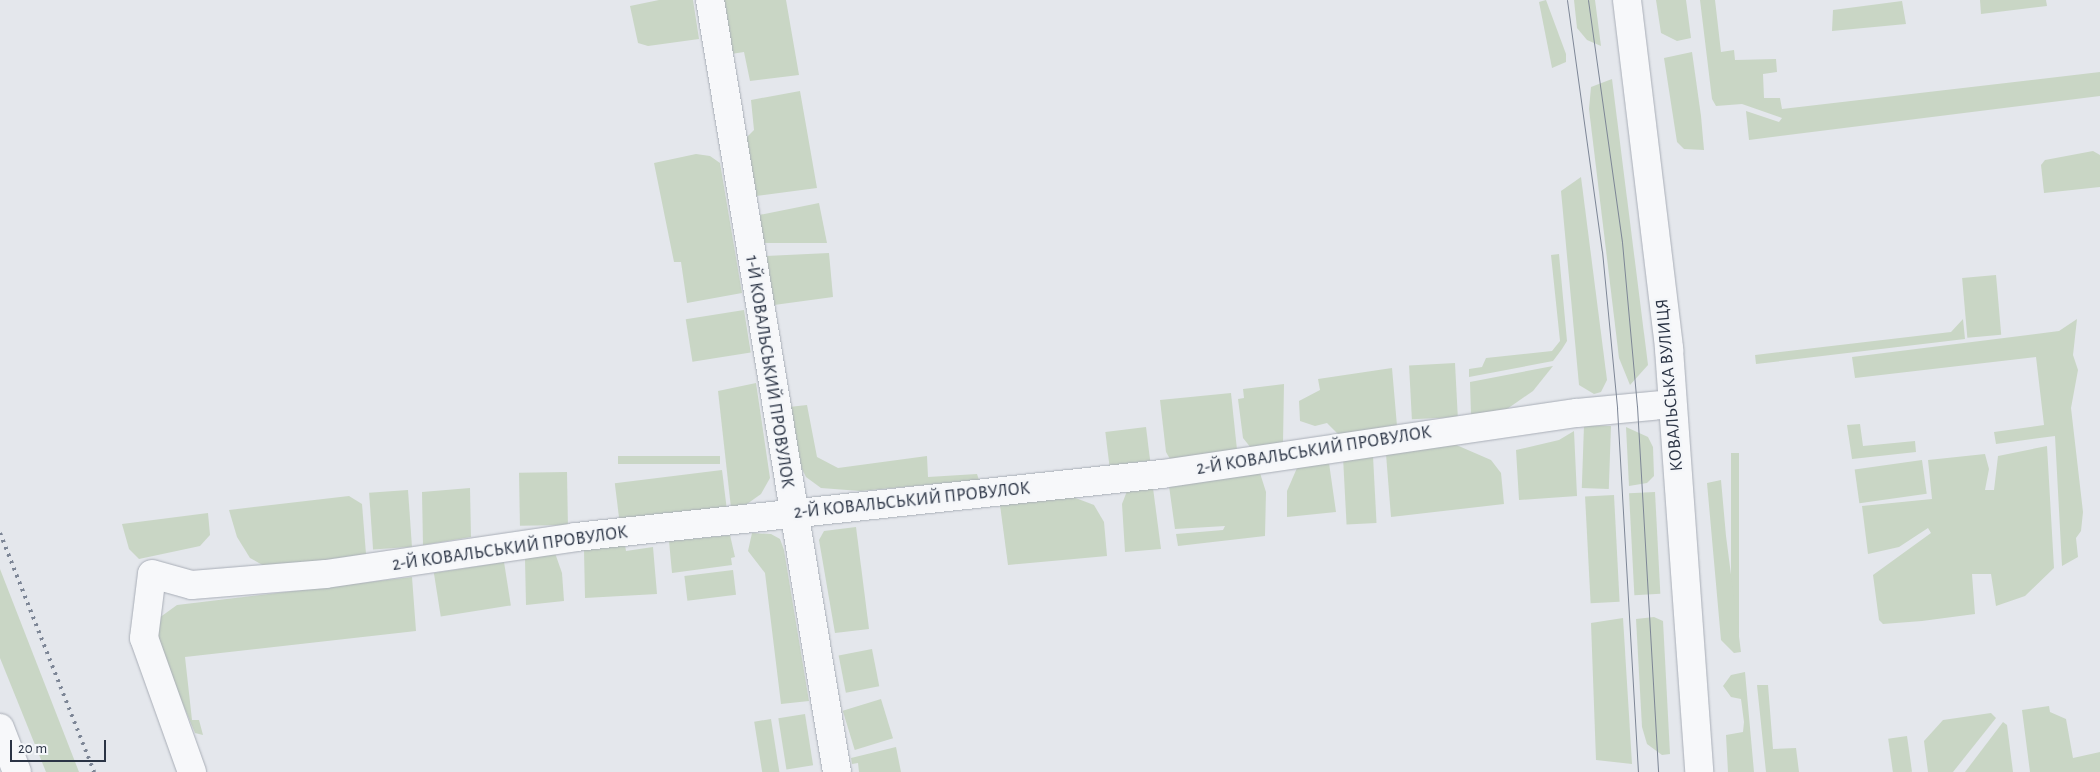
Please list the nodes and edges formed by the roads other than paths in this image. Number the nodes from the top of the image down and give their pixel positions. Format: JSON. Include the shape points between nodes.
{"nodes":[{"id":1,"x":710,"y":0,"type":"edge"},
{"id":2,"x":1627,"y":0,"type":"edge"},
{"id":3,"x":1672,"y":404,"type":"junction"},
{"id":4,"x":792,"y":514,"type":"junction"},
{"id":5,"x":0,"y":728,"type":"edge"},
{"id":6,"x":17,"y":772,"type":"edge"},
{"id":7,"x":192,"y":772,"type":"edge"},
{"id":8,"x":837,"y":772,"type":"edge"},
{"id":9,"x":1699,"y":772,"type":"edge"}],
"edges":[{"from":1,"to":4,"type":"street","name":"1-Й КОВАЛЬСЬКИЙ ПРОВУЛОК"},
{"from":2,"to":3,"type":"street","name":"КОВАЛЬСЬКА ВУЛИЦЯ","via":[[1658,238]]},
{"from":3,"to":4,"type":"street","name":"2-Й КОВАЛЬСЬКИЙ ПРОВУЛОК","via":[[1577,413],[1162,474]]},
{"from":3,"to":9,"type":"street","name":"КОВАЛЬСЬКА ВУЛИЦЯ"},
{"from":4,"to":7,"type":"street","name":"2-Й КОВАЛЬСЬКИЙ ПРОВУЛОК","via":[[576,537],[255,581],[192,585],[152,574],[144,638]]},
{"from":4,"to":8,"type":"street","name":"1-Й КОВАЛЬСЬКИЙ ПРОВУЛОК"},
{"from":5,"to":6,"type":"street"}]}
